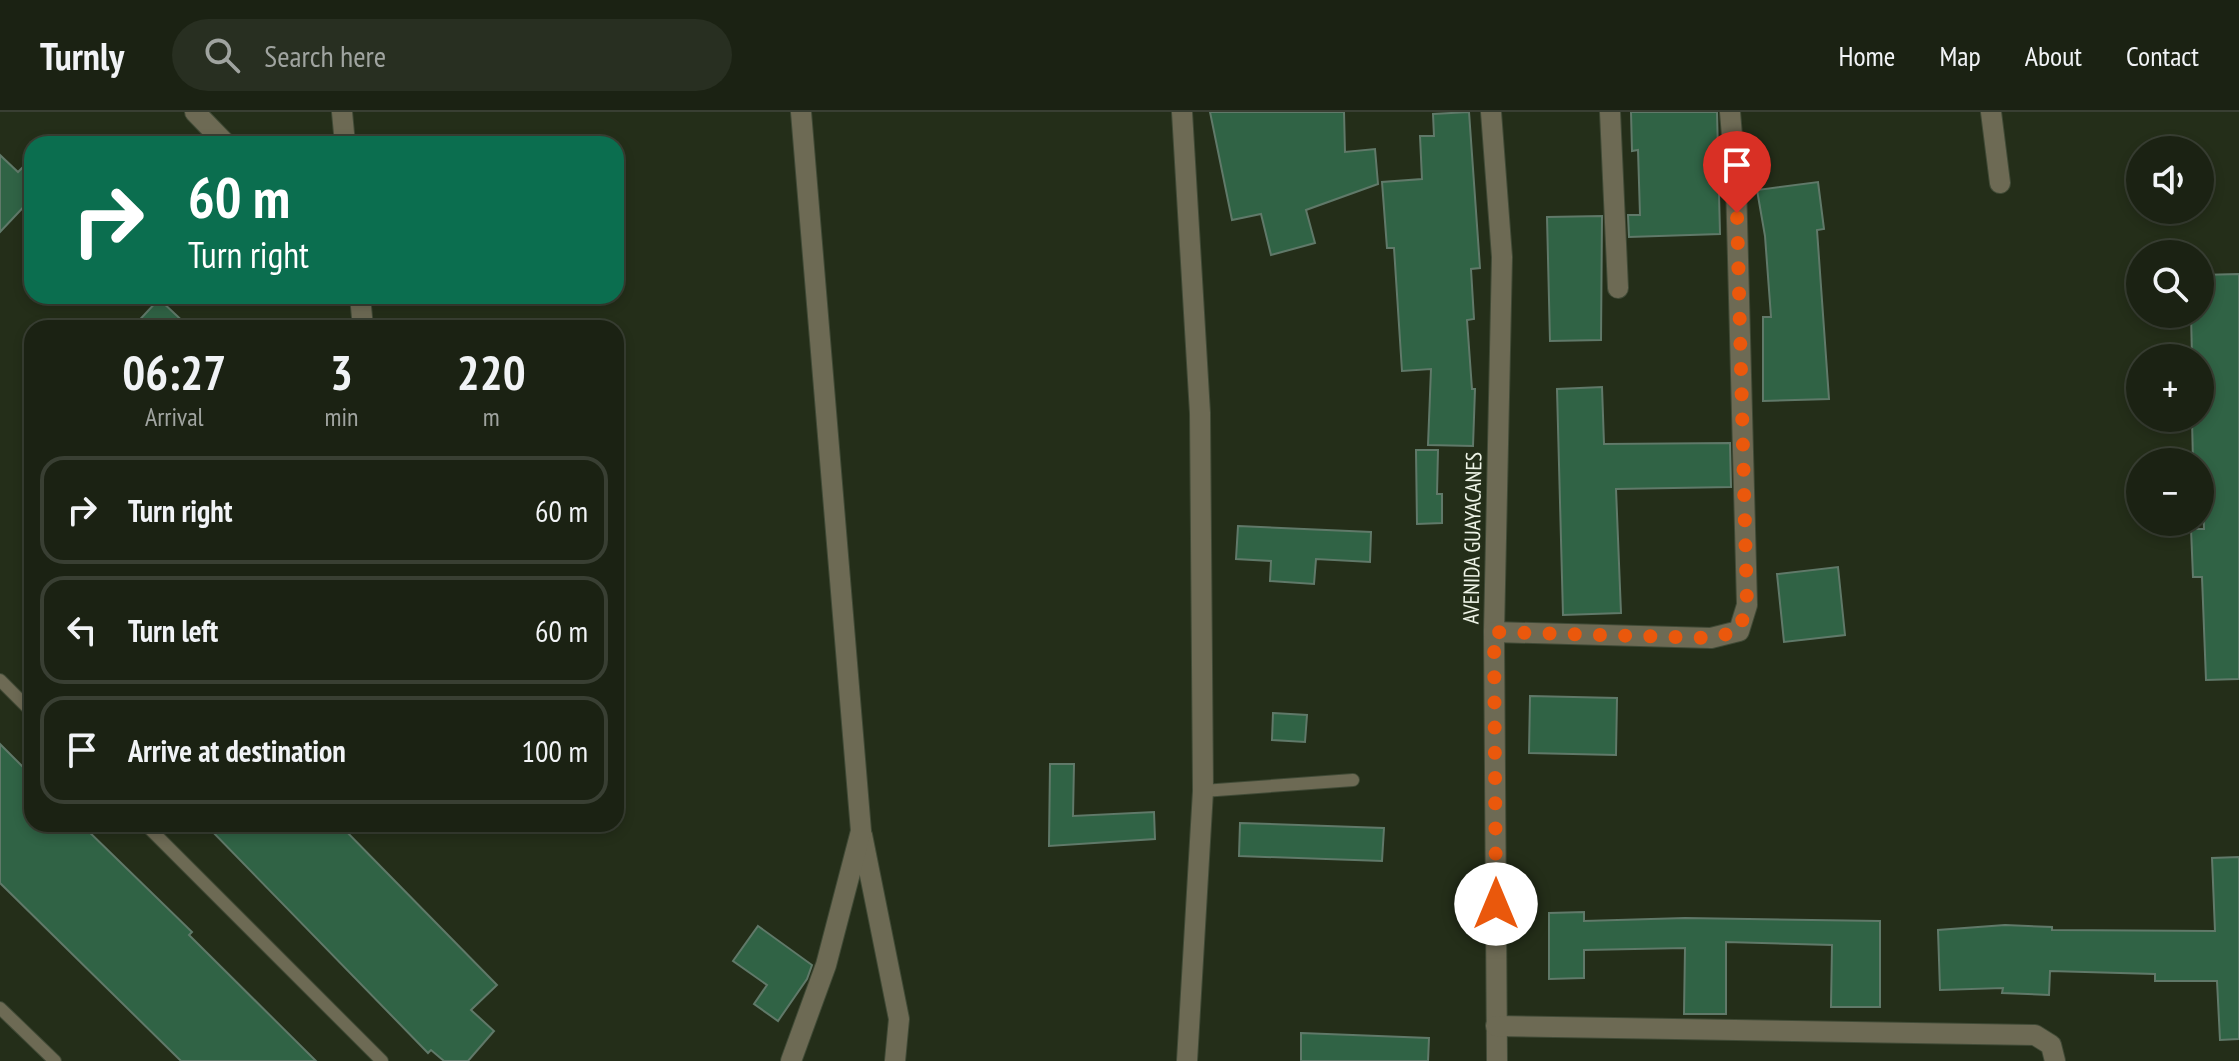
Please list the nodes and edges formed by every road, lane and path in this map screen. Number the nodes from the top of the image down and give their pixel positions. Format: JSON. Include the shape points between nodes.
{"nodes":[{"id":1,"x":195,"y":112,"type":"edge"},
{"id":2,"x":342,"y":112,"type":"edge"},
{"id":3,"x":801,"y":112,"type":"edge"},
{"id":4,"x":1182,"y":112,"type":"edge"},
{"id":5,"x":1491,"y":112,"type":"edge"},
{"id":6,"x":1610,"y":112,"type":"edge"},
{"id":7,"x":1730,"y":112,"type":"edge"},
{"id":8,"x":1991,"y":112,"type":"edge"},
{"id":9,"x":218,"y":136,"type":"edge"},
{"id":10,"x":344,"y":136,"type":"edge"},
{"id":11,"x":2000,"y":183,"type":"dead end"},
{"id":12,"x":1618,"y":288,"type":"dead end"},
{"id":13,"x":1494,"y":632,"type":"junction"},
{"id":14,"x":0,"y":680,"type":"edge"},
{"id":15,"x":24,"y":704,"type":"edge"},
{"id":16,"x":1353,"y":780,"type":"dead end"},
{"id":17,"x":1203,"y":791,"type":"junction"},
{"id":18,"x":861,"y":831,"type":"junction"},
{"id":19,"x":153,"y":832,"type":"edge"},
{"id":20,"x":0,"y":1008,"type":"edge"},
{"id":21,"x":1496,"y":1026,"type":"junction"},
{"id":22,"x":55,"y":1061,"type":"edge"},
{"id":23,"x":382,"y":1061,"type":"edge"},
{"id":24,"x":791,"y":1061,"type":"edge"},
{"id":25,"x":895,"y":1061,"type":"edge"},
{"id":26,"x":1187,"y":1061,"type":"edge"},
{"id":27,"x":1497,"y":1061,"type":"edge"},
{"id":28,"x":2055,"y":1061,"type":"edge"}],
"edges":[{"from":1,"to":9,"type":"street"},
{"from":2,"to":10,"type":"street"},
{"from":3,"to":18,"type":"street"},
{"from":4,"to":17,"type":"street","via":[[1200,413]]},
{"from":5,"to":13,"type":"street","name":"AVENIDA GUAYACANES","via":[[1502,257]]},
{"from":6,"to":12,"type":"street"},
{"from":7,"to":13,"type":"street","via":[[1747,605],[1739,631],[1711,638]]},
{"from":8,"to":11,"type":"street"},
{"from":13,"to":21,"type":"street","name":"AVENIDA GUAYACANES"},
{"from":14,"to":15,"type":"lane"},
{"from":16,"to":17,"type":"lane"},
{"from":17,"to":26,"type":"street"},
{"from":18,"to":24,"type":"street","via":[[826,965]]},
{"from":18,"to":25,"type":"street","via":[[899,1019]]},
{"from":19,"to":23,"type":"lane"},
{"from":20,"to":22,"type":"lane"},
{"from":21,"to":27,"type":"street","name":"AVENIDA GUAYACANES"},
{"from":21,"to":28,"type":"street","via":[[2035,1035],[2051,1045]]}]}
